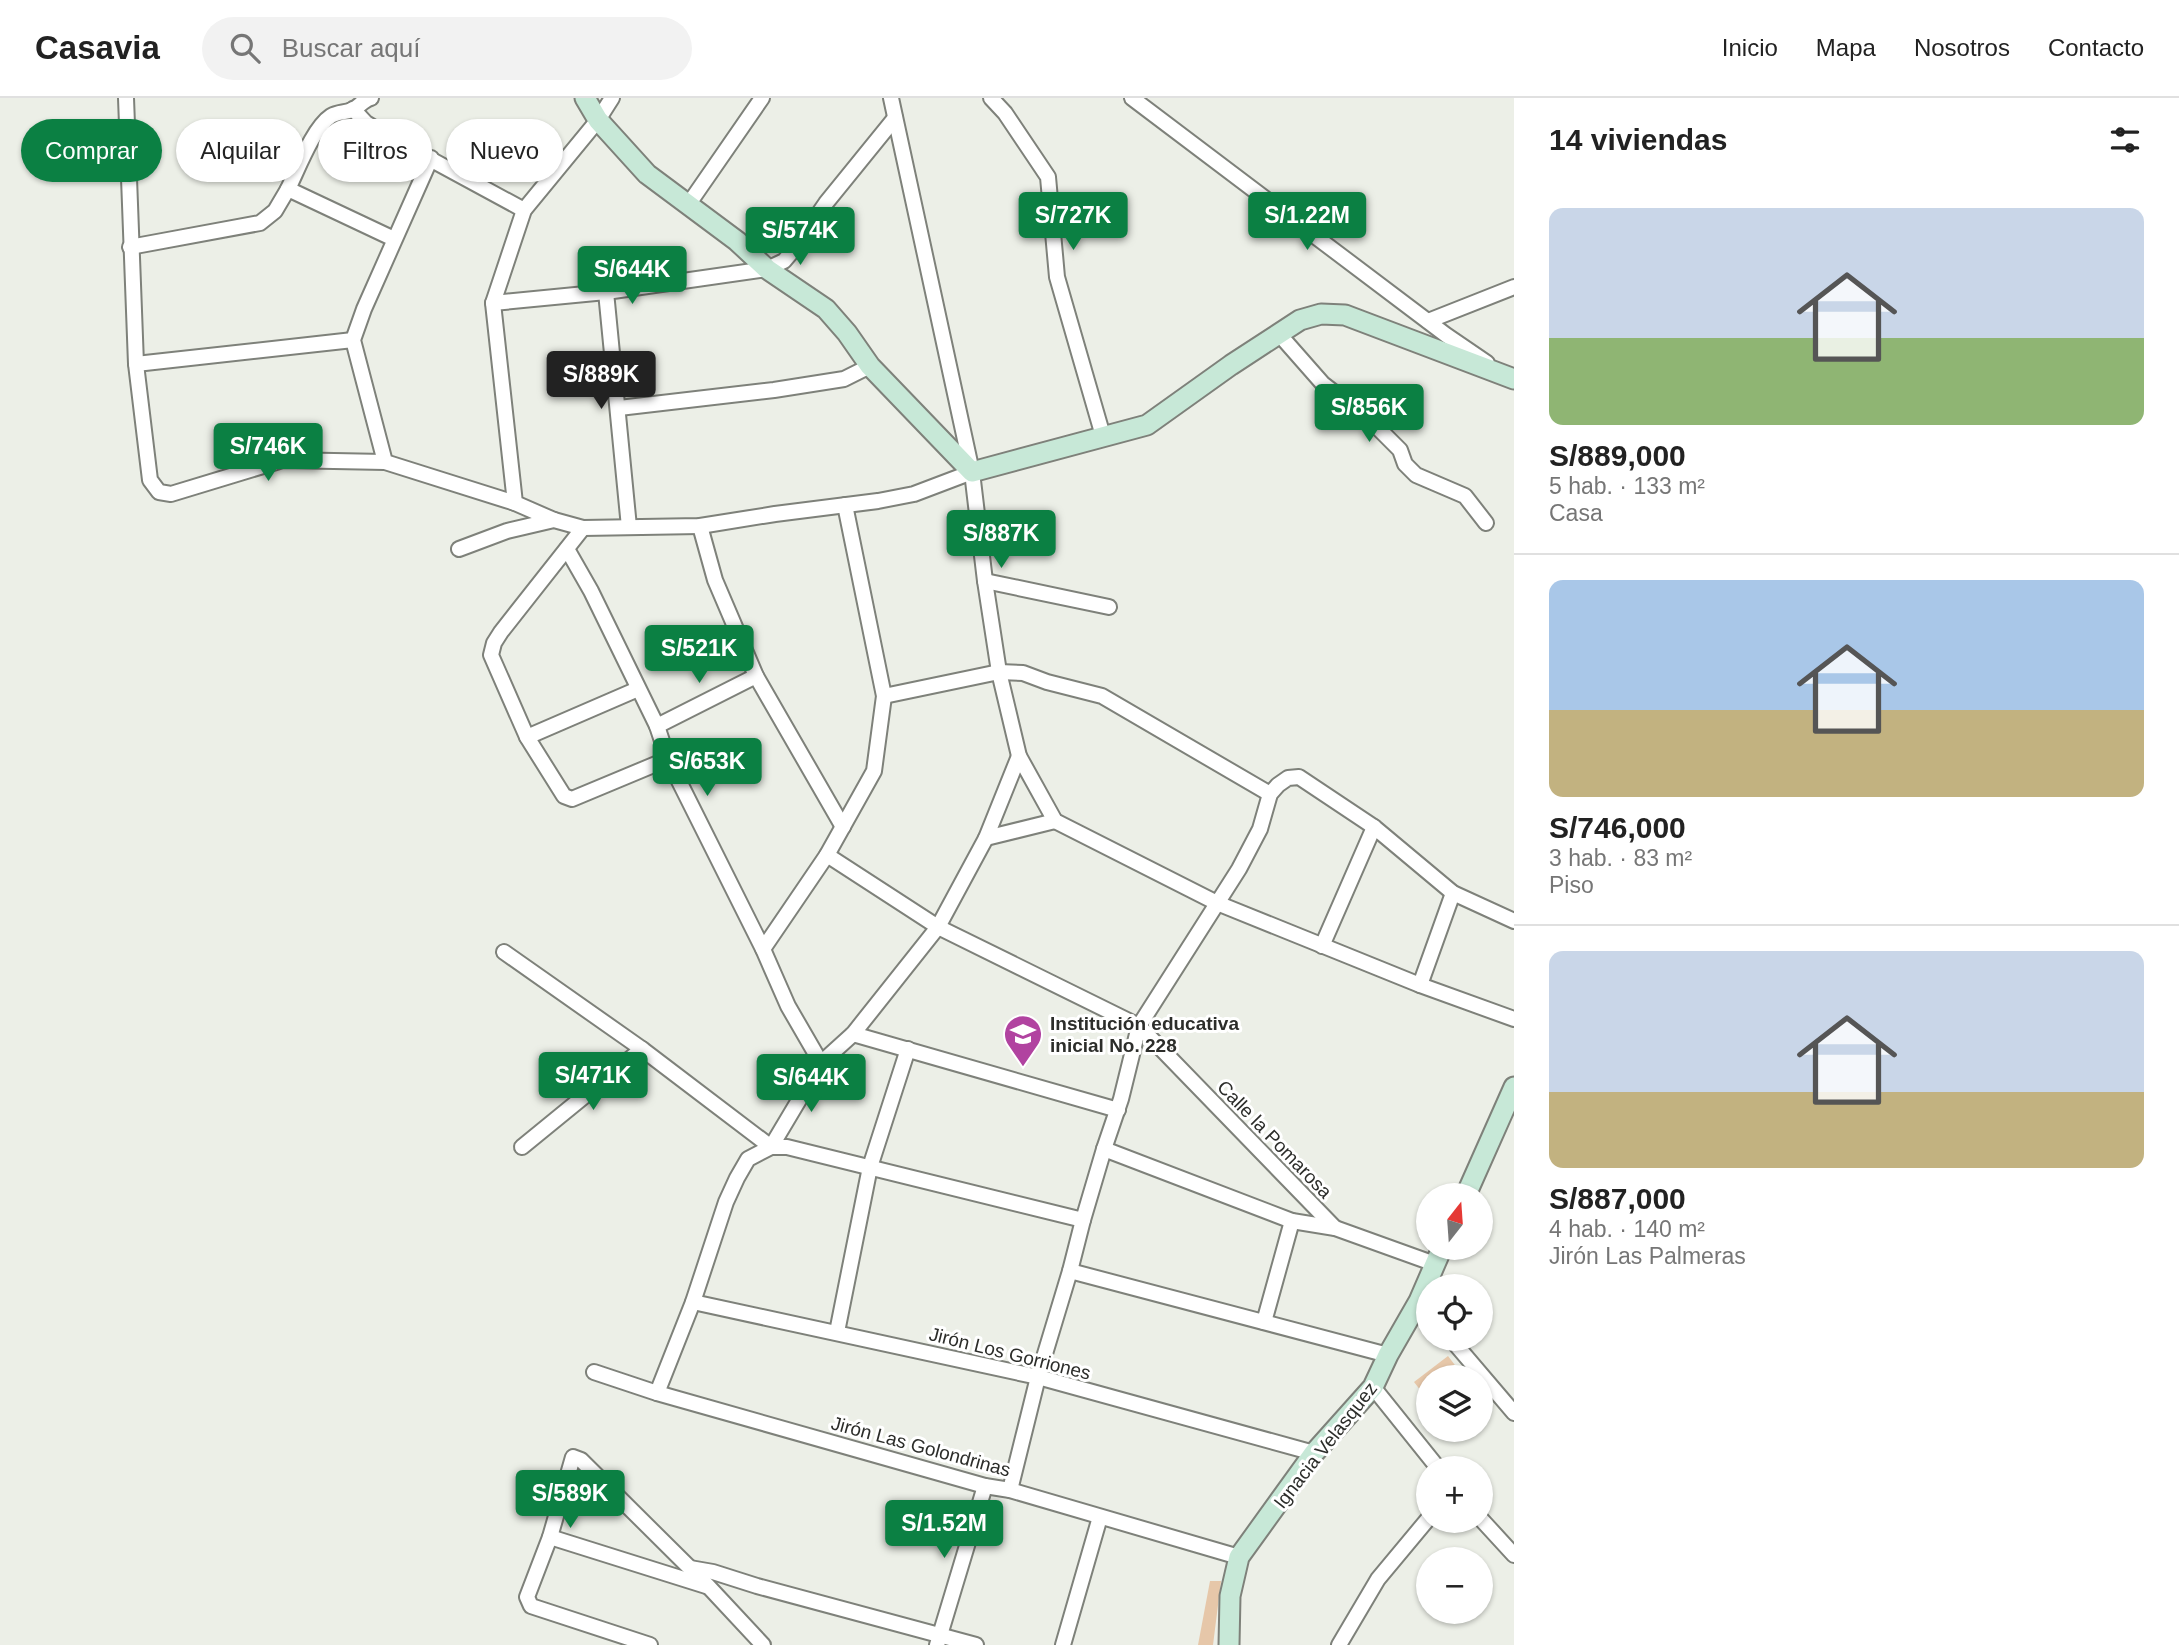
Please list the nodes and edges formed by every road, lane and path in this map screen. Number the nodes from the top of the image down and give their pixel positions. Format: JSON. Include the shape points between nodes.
{"nodes":[{"id":1,"x":126,"y":98,"type":"edge"},
{"id":2,"x":371,"y":98,"type":"edge"},
{"id":3,"x":585,"y":98,"type":"edge"},
{"id":4,"x":612,"y":98,"type":"edge"},
{"id":5,"x":762,"y":98,"type":"edge"},
{"id":6,"x":891,"y":98,"type":"edge"},
{"id":7,"x":992,"y":98,"type":"edge"},
{"id":8,"x":1132,"y":98,"type":"edge"},
{"id":9,"x":353,"y":110,"type":"junction"},
{"id":10,"x":895,"y":118,"type":"junction"},
{"id":11,"x":363,"y":119,"type":"edge"},
{"id":12,"x":598,"y":120,"type":"junction"},
{"id":13,"x":432,"y":159,"type":"edge"},
{"id":14,"x":420,"y":182,"type":"edge"},
{"id":15,"x":288,"y":189,"type":"junction"},
{"id":16,"x":688,"y":205,"type":"junction"},
{"id":17,"x":524,"y":210,"type":"junction"},
{"id":18,"x":394,"y":239,"type":"junction"},
{"id":19,"x":130,"y":247,"type":"junction"},
{"id":20,"x":767,"y":269,"type":"junction"},
{"id":21,"x":1514,"y":287,"type":"edge"},
{"id":22,"x":606,"y":292,"type":"junction"},
{"id":23,"x":493,"y":303,"type":"junction"},
{"id":24,"x":1428,"y":321,"type":"junction"},
{"id":25,"x":1279,"y":334,"type":"junction"},
{"id":26,"x":353,"y":340,"type":"junction"},
{"id":27,"x":136,"y":365,"type":"junction"},
{"id":28,"x":870,"y":366,"type":"junction"},
{"id":29,"x":1509,"y":377,"type":"edge"},
{"id":30,"x":619,"y":408,"type":"junction"},
{"id":31,"x":1103,"y":436,"type":"junction"},
{"id":32,"x":385,"y":462,"type":"junction"},
{"id":33,"x":972,"y":472,"type":"junction"},
{"id":34,"x":514,"y":503,"type":"junction"},
{"id":35,"x":845,"y":505,"type":"junction"},
{"id":36,"x":554,"y":520,"type":"junction"},
{"id":37,"x":1486,"y":523,"type":"dead end"},
{"id":38,"x":700,"y":526,"type":"junction"},
{"id":39,"x":629,"y":527,"type":"junction"},
{"id":40,"x":583,"y":528,"type":"junction"},
{"id":41,"x":459,"y":549,"type":"dead end"},
{"id":42,"x":567,"y":549,"type":"junction"},
{"id":43,"x":985,"y":581,"type":"junction"},
{"id":44,"x":1110,"y":607,"type":"dead end"},
{"id":45,"x":999,"y":672,"type":"junction"},
{"id":46,"x":756,"y":676,"type":"junction"},
{"id":47,"x":638,"y":689,"type":"junction"},
{"id":48,"x":884,"y":695,"type":"junction"},
{"id":49,"x":657,"y":726,"type":"junction"},
{"id":50,"x":527,"y":737,"type":"junction"},
{"id":51,"x":1019,"y":756,"type":"junction"},
{"id":52,"x":668,"y":759,"type":"junction"},
{"id":53,"x":1270,"y":794,"type":"junction"},
{"id":54,"x":1055,"y":821,"type":"junction"},
{"id":55,"x":843,"y":827,"type":"junction"},
{"id":56,"x":1374,"y":827,"type":"junction"},
{"id":57,"x":986,"y":838,"type":"junction"},
{"id":58,"x":827,"y":855,"type":"junction"},
{"id":59,"x":1453,"y":893,"type":"junction"},
{"id":60,"x":1217,"y":903,"type":"junction"},
{"id":61,"x":1514,"y":921,"type":"edge"},
{"id":62,"x":938,"y":927,"type":"junction"},
{"id":63,"x":1322,"y":946,"type":"junction"},
{"id":64,"x":763,"y":949,"type":"junction"},
{"id":65,"x":504,"y":953,"type":"dead end"},
{"id":66,"x":1420,"y":985,"type":"junction"},
{"id":67,"x":1514,"y":1019,"type":"edge"},
{"id":68,"x":1139,"y":1026,"type":"junction"},
{"id":69,"x":853,"y":1034,"type":"junction"},
{"id":70,"x":642,"y":1049,"type":"junction"},
{"id":71,"x":908,"y":1049,"type":"junction"},
{"id":72,"x":821,"y":1063,"type":"junction"},
{"id":73,"x":1514,"y":1087,"type":"edge"},
{"id":74,"x":1118,"y":1111,"type":"junction"},
{"id":75,"x":522,"y":1147,"type":"dead end"},
{"id":76,"x":771,"y":1147,"type":"junction"},
{"id":77,"x":1104,"y":1149,"type":"junction"},
{"id":78,"x":870,"y":1167,"type":"junction"},
{"id":79,"x":1471,"y":1183,"type":"edge"},
{"id":80,"x":1083,"y":1220,"type":"junction"},
{"id":81,"x":1292,"y":1221,"type":"junction"},
{"id":82,"x":1335,"y":1228,"type":"junction"},
{"id":83,"x":1416,"y":1250,"type":"edge"},
{"id":84,"x":1070,"y":1271,"type":"junction"},
{"id":85,"x":693,"y":1302,"type":"junction"},
{"id":86,"x":1416,"y":1317,"type":"edge"},
{"id":87,"x":1264,"y":1322,"type":"junction"},
{"id":88,"x":837,"y":1332,"type":"junction"},
{"id":89,"x":1461,"y":1351,"type":"edge"},
{"id":90,"x":1388,"y":1355,"type":"junction"},
{"id":91,"x":594,"y":1372,"type":"dead end"},
{"id":92,"x":1038,"y":1377,"type":"junction"},
{"id":93,"x":1374,"y":1387,"type":"junction"},
{"id":94,"x":657,"y":1393,"type":"junction"},
{"id":95,"x":1514,"y":1413,"type":"edge"},
{"id":96,"x":1314,"y":1453,"type":"junction"},
{"id":97,"x":1429,"y":1456,"type":"edge"},
{"id":98,"x":985,"y":1486,"type":"junction"},
{"id":99,"x":1010,"y":1490,"type":"junction"},
{"id":100,"x":1100,"y":1517,"type":"junction"},
{"id":101,"x":1493,"y":1532,"type":"edge"},
{"id":102,"x":1416,"y":1533,"type":"edge"},
{"id":103,"x":550,"y":1536,"type":"junction"},
{"id":104,"x":1514,"y":1555,"type":"edge"},
{"id":105,"x":1239,"y":1557,"type":"junction"},
{"id":106,"x":690,"y":1568,"type":"junction"},
{"id":107,"x":708,"y":1586,"type":"junction"},
{"id":108,"x":938,"y":1640,"type":"edge"},
{"id":109,"x":650,"y":1645,"type":"edge"},
{"id":110,"x":763,"y":1645,"type":"edge"},
{"id":111,"x":976,"y":1645,"type":"edge"},
{"id":112,"x":1063,"y":1645,"type":"edge"},
{"id":113,"x":1229,"y":1645,"type":"edge"},
{"id":114,"x":1339,"y":1645,"type":"edge"}],
"edges":[{"from":1,"to":19,"type":"street"},
{"from":2,"to":9,"type":"street"},
{"from":3,"to":12,"type":"main road"},
{"from":4,"to":12,"type":"street"},
{"from":5,"to":16,"type":"street"},
{"from":6,"to":10,"type":"street"},
{"from":7,"to":31,"type":"street","via":[[1048,177],[1057,277]]},
{"from":8,"to":24,"type":"street"},
{"from":9,"to":11,"type":"street"},
{"from":9,"to":15,"type":"street","via":[[334,114],[321,125]]},
{"from":10,"to":20,"type":"street","via":[[784,261]]},
{"from":10,"to":33,"type":"street"},
{"from":12,"to":16,"type":"main road","via":[[647,174]]},
{"from":12,"to":17,"type":"street"},
{"from":13,"to":17,"type":"street"},
{"from":14,"to":18,"type":"street"},
{"from":15,"to":18,"type":"street"},
{"from":15,"to":19,"type":"street","via":[[275,211],[260,223]]},
{"from":16,"to":20,"type":"main road"},
{"from":17,"to":23,"type":"street"},
{"from":18,"to":26,"type":"street"},
{"from":19,"to":27,"type":"street"},
{"from":20,"to":22,"type":"street"},
{"from":20,"to":28,"type":"main road","via":[[826,309]]},
{"from":21,"to":24,"type":"street"},
{"from":22,"to":23,"type":"street"},
{"from":22,"to":30,"type":"street"},
{"from":23,"to":34,"type":"street"},
{"from":24,"to":29,"type":"street"},
{"from":25,"to":29,"type":"main road","via":[[1300,320],[1345,314]]},
{"from":25,"to":31,"type":"main road","via":[[1147,425]]},
{"from":25,"to":37,"type":"street","via":[[1323,384],[1400,450],[1416,475],[1465,496]]},
{"from":26,"to":27,"type":"street"},
{"from":26,"to":32,"type":"street"},
{"from":27,"to":32,"type":"street","via":[[150,480],[159,492],[171,494],[283,460]]},
{"from":28,"to":30,"type":"street","via":[[844,379]]},
{"from":28,"to":33,"type":"main road"},
{"from":30,"to":39,"type":"street"},
{"from":31,"to":33,"type":"main road"},
{"from":32,"to":34,"type":"street"},
{"from":33,"to":35,"type":"street","via":[[914,494]]},
{"from":33,"to":43,"type":"street"},
{"from":34,"to":36,"type":"street"},
{"from":35,"to":38,"type":"street"},
{"from":35,"to":48,"type":"street"},
{"from":36,"to":40,"type":"street"},
{"from":36,"to":41,"type":"street"},
{"from":38,"to":39,"type":"street"},
{"from":38,"to":46,"type":"street","via":[[715,580]]},
{"from":39,"to":40,"type":"street"},
{"from":40,"to":42,"type":"street"},
{"from":42,"to":47,"type":"street"},
{"from":42,"to":50,"type":"street","via":[[494,643],[491,655]]},
{"from":43,"to":44,"type":"street"},
{"from":43,"to":45,"type":"street"},
{"from":45,"to":48,"type":"street"},
{"from":45,"to":51,"type":"street"},
{"from":45,"to":53,"type":"street","via":[[1023,673],[1102,696]]},
{"from":46,"to":49,"type":"street"},
{"from":46,"to":55,"type":"street"},
{"from":47,"to":49,"type":"street"},
{"from":47,"to":50,"type":"street"},
{"from":48,"to":55,"type":"street","via":[[874,771]]},
{"from":49,"to":52,"type":"street"},
{"from":50,"to":52,"type":"street","via":[[568,799]]},
{"from":51,"to":54,"type":"street"},
{"from":51,"to":57,"type":"street"},
{"from":52,"to":64,"type":"street"},
{"from":53,"to":56,"type":"street","via":[[1288,778],[1299,777]]},
{"from":53,"to":60,"type":"street","via":[[1260,829]]},
{"from":54,"to":57,"type":"street"},
{"from":54,"to":60,"type":"street"},
{"from":55,"to":58,"type":"street"},
{"from":56,"to":59,"type":"street"},
{"from":56,"to":63,"type":"street"},
{"from":57,"to":62,"type":"street"},
{"from":58,"to":62,"type":"street","name":"Calle la Pomarosa"},
{"from":58,"to":64,"type":"street"},
{"from":59,"to":61,"type":"street"},
{"from":59,"to":66,"type":"street"},
{"from":60,"to":63,"type":"street"},
{"from":60,"to":68,"type":"street"},
{"from":62,"to":68,"type":"street","name":"Calle la Pomarosa"},
{"from":62,"to":69,"type":"street"},
{"from":63,"to":66,"type":"street"},
{"from":64,"to":72,"type":"street","via":[[788,1006]]},
{"from":65,"to":70,"type":"street"},
{"from":66,"to":67,"type":"street"},
{"from":68,"to":74,"type":"street"},
{"from":68,"to":82,"type":"street","name":"Calle la Pomarosa"},
{"from":69,"to":71,"type":"street"},
{"from":69,"to":72,"type":"street"},
{"from":70,"to":75,"type":"street"},
{"from":70,"to":76,"type":"street"},
{"from":71,"to":74,"type":"street"},
{"from":71,"to":78,"type":"street"},
{"from":72,"to":76,"type":"street"},
{"from":73,"to":79,"type":"main road"},
{"from":74,"to":77,"type":"street"},
{"from":76,"to":78,"type":"street"},
{"from":76,"to":85,"type":"street","via":[[748,1159],[737,1178]]},
{"from":77,"to":80,"type":"street"},
{"from":77,"to":81,"type":"street"},
{"from":78,"to":80,"type":"street"},
{"from":78,"to":88,"type":"street"},
{"from":80,"to":84,"type":"street"},
{"from":81,"to":82,"type":"street"},
{"from":81,"to":87,"type":"street"},
{"from":82,"to":83,"type":"street"},
{"from":84,"to":87,"type":"street"},
{"from":84,"to":92,"type":"street"},
{"from":85,"to":88,"type":"street","name":"Jirón Los Gorriones"},
{"from":85,"to":94,"type":"street"},
{"from":86,"to":90,"type":"main road","name":"Ignacia Velasquez"},
{"from":87,"to":90,"type":"street"},
{"from":88,"to":92,"type":"street","name":"Jirón Los Gorriones"},
{"from":89,"to":95,"type":"street"},
{"from":90,"to":93,"type":"main road","name":"Ignacia Velasquez"},
{"from":91,"to":94,"type":"street","name":"Jirón Las Golondrinas"},
{"from":92,"to":96,"type":"street","name":"Jirón Los Gorriones"},
{"from":92,"to":99,"type":"street"},
{"from":93,"to":96,"type":"main road","name":"Ignacia Velasquez"},
{"from":93,"to":97,"type":"street"},
{"from":94,"to":98,"type":"street","name":"Jirón Las Golondrinas"},
{"from":96,"to":105,"type":"main road","name":"Ignacia Velasquez"},
{"from":98,"to":99,"type":"street","name":"Jirón Las Golondrinas"},
{"from":98,"to":108,"type":"street"},
{"from":99,"to":100,"type":"street","name":"Jirón Las Golondrinas"},
{"from":100,"to":105,"type":"street","name":"Jirón Las Golondrinas"},
{"from":100,"to":112,"type":"street"},
{"from":101,"to":104,"type":"street"},
{"from":102,"to":114,"type":"street","via":[[1378,1579]]},
{"from":103,"to":106,"type":"street","via":[[573,1457],[578,1457]]},
{"from":103,"to":107,"type":"street"},
{"from":103,"to":109,"type":"street","via":[[527,1597],[531,1606]]},
{"from":105,"to":113,"type":"main road","name":"Ignacia Velasquez","via":[[1230,1596]]},
{"from":106,"to":107,"type":"street"},
{"from":106,"to":108,"type":"street"},
{"from":107,"to":110,"type":"street"},
{"from":108,"to":111,"type":"street"}]}
